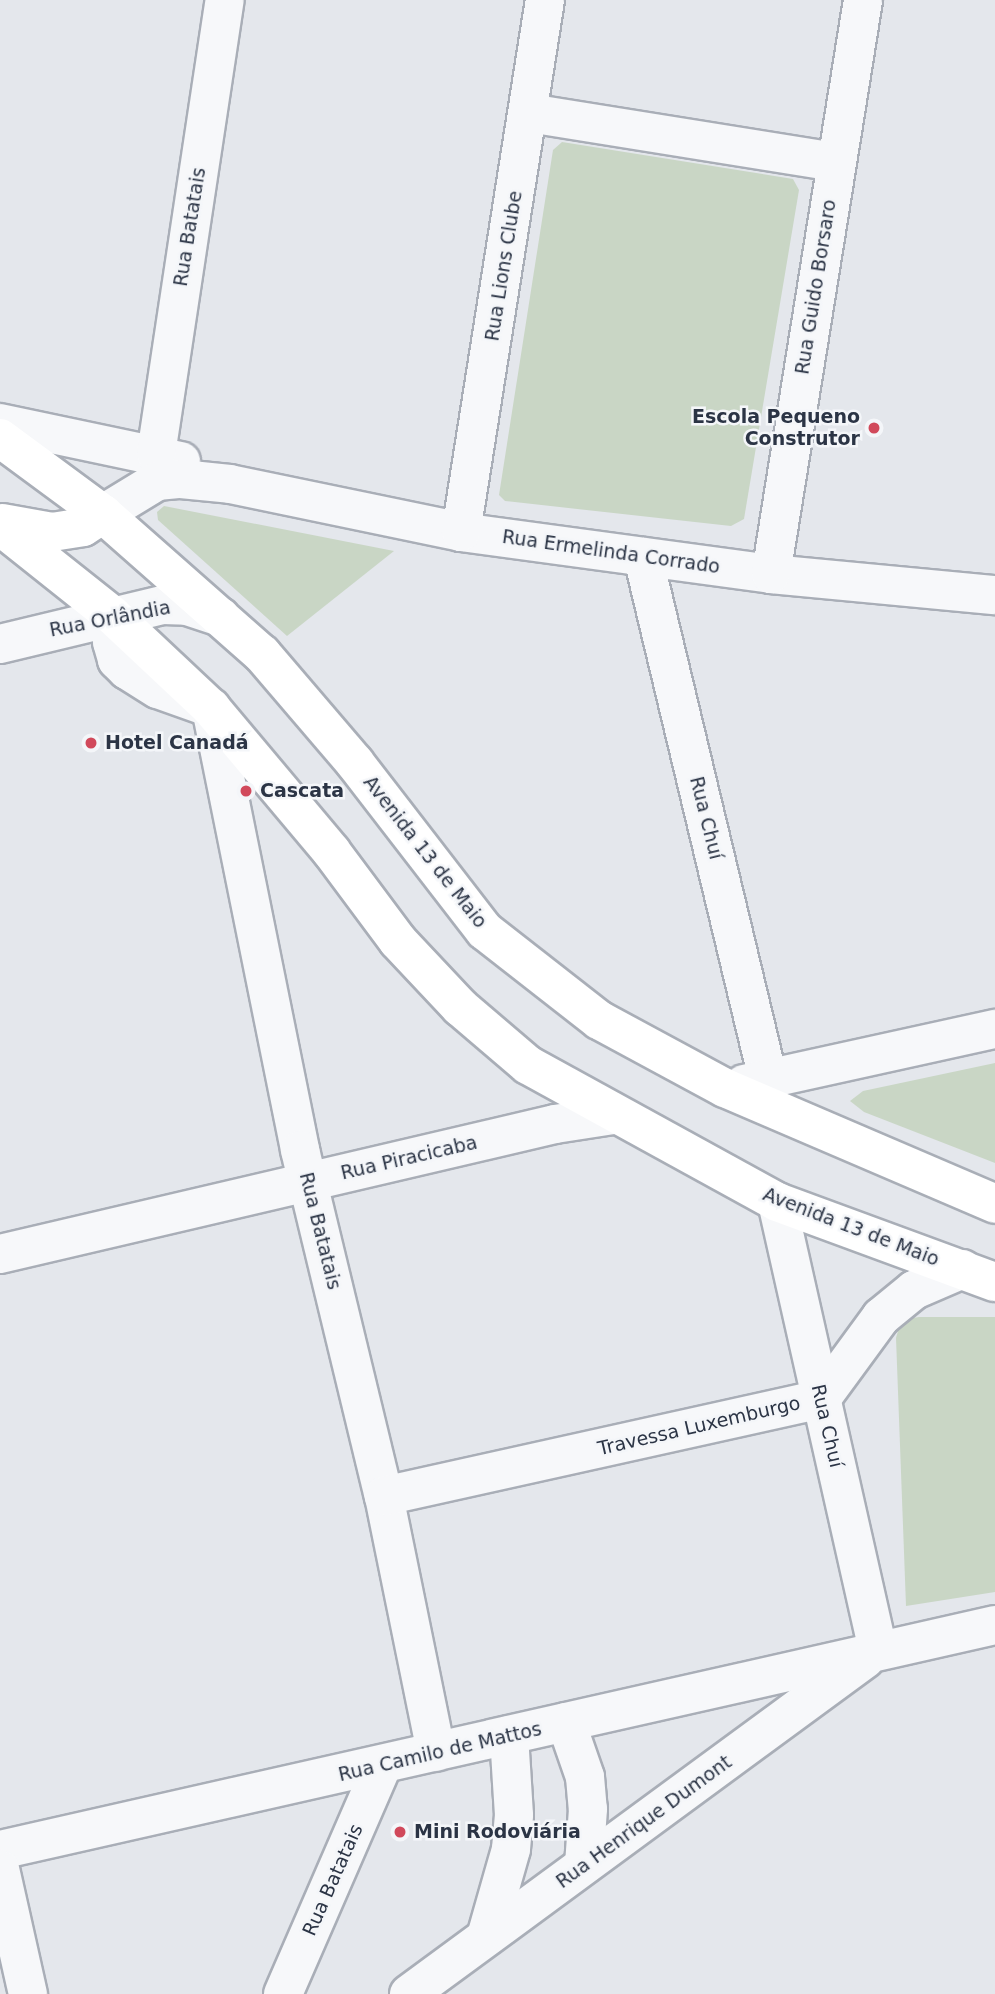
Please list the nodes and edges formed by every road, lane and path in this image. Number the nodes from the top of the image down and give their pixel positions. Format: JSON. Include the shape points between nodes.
{"nodes":[{"id":1,"x":225,"y":0,"type":"edge"},
{"id":2,"x":545,"y":0,"type":"edge"},
{"id":3,"x":863,"y":0,"type":"edge"},
{"id":4,"x":529,"y":113,"type":"junction"},
{"id":5,"x":835,"y":162,"type":"junction"},
{"id":6,"x":0,"y":423,"type":"edge"},
{"id":7,"x":0,"y":438,"type":"edge"},
{"id":8,"x":156,"y":454,"type":"junction"},
{"id":9,"x":230,"y":484,"type":"junction"},
{"id":10,"x":103,"y":514,"type":"junction"},
{"id":11,"x":0,"y":524,"type":"edge"},
{"id":12,"x":461,"y":531,"type":"junction"},
{"id":13,"x":643,"y":557,"type":"junction"},
{"id":14,"x":771,"y":574,"type":"junction"},
{"id":15,"x":995,"y":595,"type":"edge"},
{"id":16,"x":113,"y":616,"type":"junction"},
{"id":17,"x":220,"y":617,"type":"junction"},
{"id":18,"x":0,"y":644,"type":"edge"},
{"id":19,"x":211,"y":708,"type":"junction"},
{"id":20,"x":995,"y":1029,"type":"edge"},
{"id":21,"x":768,"y":1079,"type":"junction"},
{"id":22,"x":725,"y":1088,"type":"junction"},
{"id":23,"x":613,"y":1115,"type":"junction"},
{"id":24,"x":308,"y":1182,"type":"junction"},
{"id":25,"x":777,"y":1202,"type":"junction"},
{"id":26,"x":995,"y":1204,"type":"edge"},
{"id":27,"x":0,"y":1254,"type":"edge"},
{"id":28,"x":979,"y":1275,"type":"edge"},
{"id":29,"x":821,"y":1399,"type":"junction"},
{"id":30,"x":384,"y":1496,"type":"junction"},
{"id":31,"x":995,"y":1625,"type":"edge"},
{"id":32,"x":878,"y":1649,"type":"junction"},
{"id":33,"x":566,"y":1722,"type":"junction"},
{"id":34,"x":509,"y":1735,"type":"junction"},
{"id":35,"x":436,"y":1752,"type":"junction"},
{"id":36,"x":382,"y":1766,"type":"junction"},
{"id":37,"x":0,"y":1850,"type":"edge"},
{"id":38,"x":584,"y":1865,"type":"junction"},
{"id":39,"x":0,"y":1869,"type":"edge"},
{"id":40,"x":486,"y":1937,"type":"junction"},
{"id":41,"x":28,"y":1994,"type":"edge"},
{"id":42,"x":283,"y":1994,"type":"edge"},
{"id":43,"x":409,"y":1994,"type":"edge"}],
"edges":[{"from":1,"to":8,"type":"street","name":"Rua Batatais"},
{"from":2,"to":4,"type":"street","name":"Rua Lions Clube"},
{"from":3,"to":5,"type":"street","name":"Rua Guido Borsaro"},
{"from":4,"to":5,"type":"street"},
{"from":4,"to":12,"type":"street","name":"Rua Lions Clube"},
{"from":5,"to":14,"type":"street","name":"Rua Guido Borsaro"},
{"from":6,"to":8,"type":"street","name":"Rua Ermelinda Corrado"},
{"from":7,"to":10,"type":"main road","name":"Avenida 13 de Maio"},
{"from":8,"to":9,"type":"street","name":"Rua Ermelinda Corrado","via":[[193,464]]},
{"from":9,"to":10,"type":"street","name":"Rua Ermelinda Corrado","via":[[157,481]]},
{"from":9,"to":12,"type":"street","name":"Rua Ermelinda Corrado"},
{"from":10,"to":11,"type":"main road","via":[[83,527],[52,532]]},
{"from":10,"to":17,"type":"main road","name":"Avenida 13 de Maio"},
{"from":11,"to":16,"type":"main road","name":"Avenida 13 de Maio"},
{"from":12,"to":13,"type":"street","name":"Rua Ermelinda Corrado"},
{"from":13,"to":14,"type":"street","name":"Rua Ermelinda Corrado"},
{"from":13,"to":21,"type":"street","name":"Rua Chuí"},
{"from":14,"to":15,"type":"street","name":"Rua Ermelinda Corrado"},
{"from":16,"to":17,"type":"street","name":"Rua Orlândia","via":[[163,605],[187,606]]},
{"from":16,"to":18,"type":"street","name":"Rua Orlândia"},
{"from":16,"to":19,"type":"main road","name":"Avenida 13 de Maio"},
{"from":17,"to":22,"type":"main road","name":"Avenida 13 de Maio","via":[[262,654],[355,763],[485,931],[599,1020]]},
{"from":19,"to":23,"type":"main road","name":"Avenida 13 de Maio","via":[[331,850],[398,941],[460,1007],[528,1065]]},
{"from":19,"to":24,"type":"street","name":"Rua Batatais"},
{"from":20,"to":21,"type":"street"},
{"from":21,"to":22,"type":"street"},
{"from":22,"to":26,"type":"main road","name":"Avenida 13 de Maio"},
{"from":23,"to":24,"type":"street","name":"Rua Piracicaba","via":[[555,1124]]},
{"from":23,"to":25,"type":"main road","name":"Avenida 13 de Maio"},
{"from":24,"to":27,"type":"street","name":"Rua Piracicaba"},
{"from":24,"to":30,"type":"street","name":"Rua Batatais"},
{"from":25,"to":28,"type":"main road","name":"Avenida 13 de Maio"},
{"from":25,"to":29,"type":"street","name":"Rua Chuí"},
{"from":28,"to":29,"type":"street","name":"Travessa Luxemburgo","via":[[914,1290],[881,1317]]},
{"from":29,"to":30,"type":"street","name":"Travessa Luxemburgo"},
{"from":29,"to":32,"type":"street","name":"Rua Chuí"},
{"from":30,"to":35,"type":"street","name":"Rua Batatais"},
{"from":31,"to":32,"type":"street","name":"Rua Camilo de Mattos"},
{"from":32,"to":33,"type":"street","name":"Rua Camilo de Mattos"},
{"from":32,"to":38,"type":"street","name":"Rua Henrique Dumont"},
{"from":33,"to":34,"type":"street","name":"Rua Camilo de Mattos"},
{"from":33,"to":38,"type":"street","via":[[584,1777],[588,1809]]},
{"from":34,"to":35,"type":"street","name":"Rua Camilo de Mattos"},
{"from":34,"to":40,"type":"street","via":[[514,1815],[511,1849]]},
{"from":35,"to":36,"type":"street","name":"Rua Camilo de Mattos"},
{"from":36,"to":37,"type":"street","name":"Rua Camilo de Mattos"},
{"from":36,"to":42,"type":"street","name":"Rua Batatais"},
{"from":38,"to":40,"type":"street","name":"Rua Henrique Dumont"},
{"from":39,"to":41,"type":"street"},
{"from":40,"to":43,"type":"street","name":"Rua Henrique Dumont"}]}
